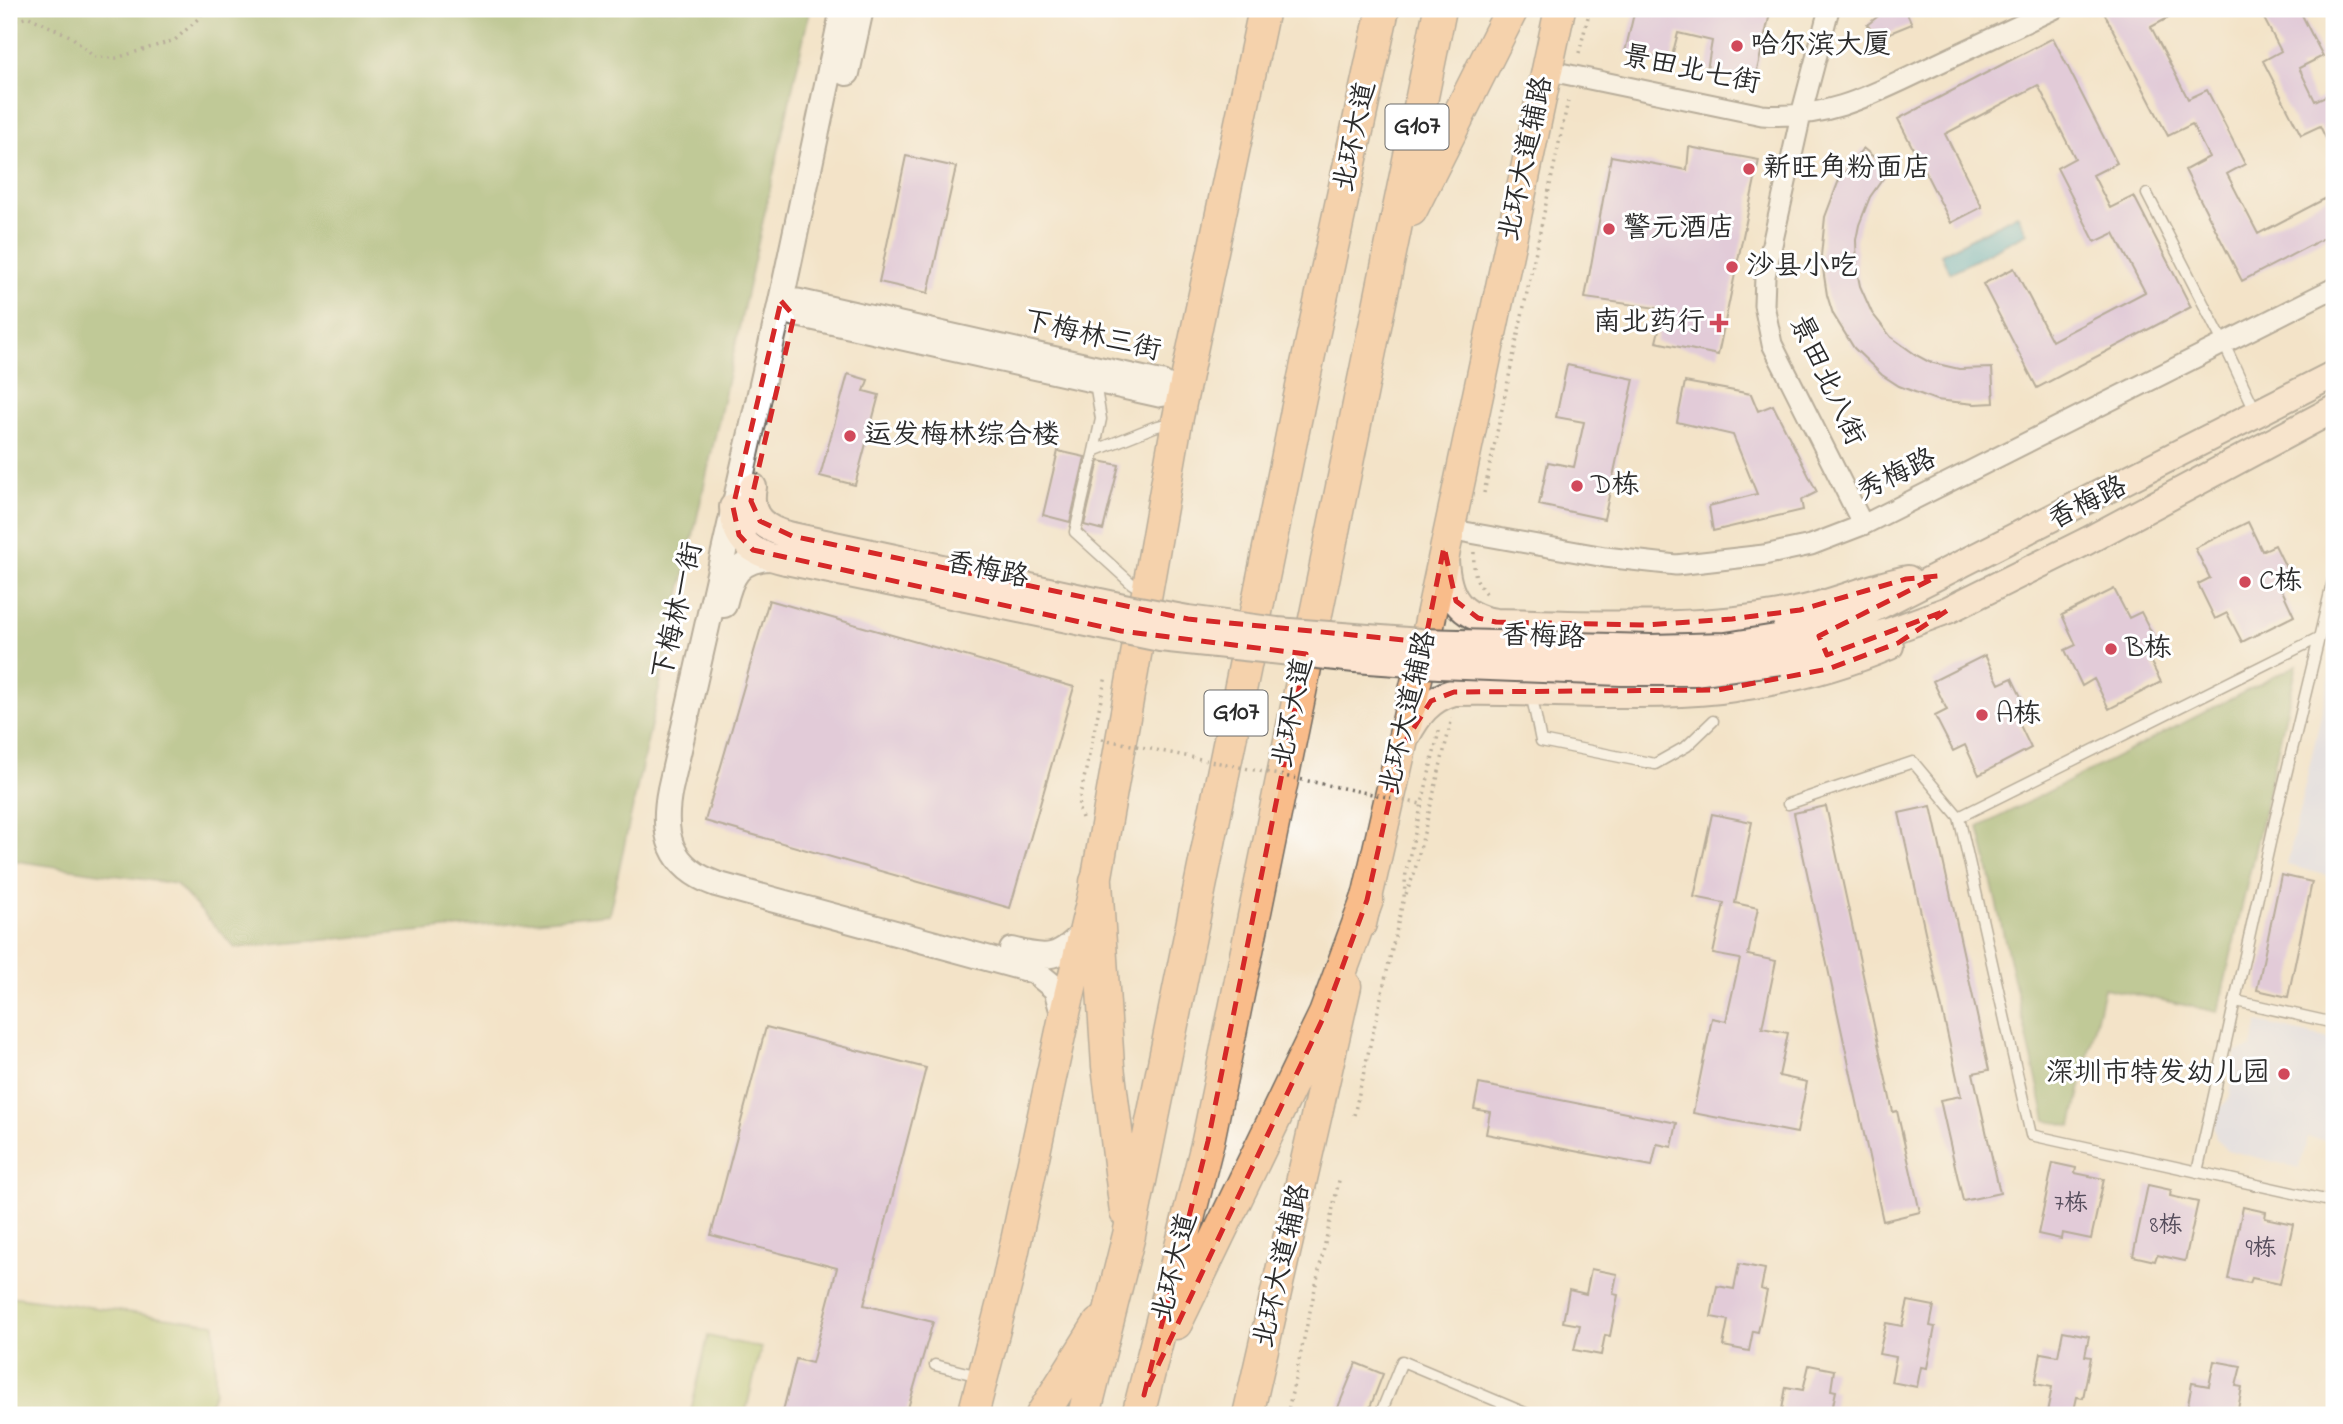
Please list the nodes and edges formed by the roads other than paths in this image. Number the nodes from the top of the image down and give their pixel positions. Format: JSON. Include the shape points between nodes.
{"nodes":[{"id":1,"x":843,"y":9,"type":"edge"},
{"id":2,"x":861,"y":9,"type":"edge"},
{"id":3,"x":1264,"y":9,"type":"edge"},
{"id":4,"x":1383,"y":9,"type":"edge"},
{"id":5,"x":1440,"y":9,"type":"edge"},
{"id":6,"x":1512,"y":9,"type":"edge"},
{"id":7,"x":1560,"y":9,"type":"edge"},
{"id":8,"x":1829,"y":9,"type":"edge"},
{"id":9,"x":2054,"y":9,"type":"edge"},
{"id":10,"x":1546,"y":70,"type":"junction"},
{"id":11,"x":1801,"y":116,"type":"junction"},
{"id":12,"x":2147,"y":194,"type":"dead end"},
{"id":13,"x":1393,"y":246,"type":"junction"},
{"id":14,"x":2334,"y":288,"type":"edge"},
{"id":15,"x":791,"y":305,"type":"junction"},
{"id":16,"x":2224,"y":344,"type":"junction"},
{"id":17,"x":2334,"y":374,"type":"edge"},
{"id":18,"x":1095,"y":383,"type":"junction"},
{"id":19,"x":1183,"y":393,"type":"junction"},
{"id":20,"x":2334,"y":409,"type":"edge"},
{"id":21,"x":2257,"y":413,"type":"junction"},
{"id":22,"x":1177,"y":422,"type":"junction"},
{"id":23,"x":1094,"y":451,"type":"junction"},
{"id":24,"x":753,"y":486,"type":"joint"},
{"id":25,"x":733,"y":507,"type":"junction"},
{"id":26,"x":1864,"y":525,"type":"junction"},
{"id":27,"x":1455,"y":542,"type":"junction"},
{"id":28,"x":783,"y":551,"type":"junction"},
{"id":29,"x":1938,"y":576,"type":"junction"},
{"id":30,"x":2334,"y":576,"type":"edge"},
{"id":31,"x":1146,"y":592,"type":"junction"},
{"id":32,"x":1948,"y":610,"type":"junction"},
{"id":33,"x":1495,"y":612,"type":"junction"},
{"id":34,"x":2318,"y":638,"type":"junction"},
{"id":35,"x":1778,"y":649,"type":"junction"},
{"id":36,"x":1497,"y":692,"type":"junction"},
{"id":37,"x":1531,"y":693,"type":"junction"},
{"id":38,"x":1713,"y":721,"type":"dead end"},
{"id":39,"x":1401,"y":748,"type":"junction"},
{"id":40,"x":1788,"y":804,"type":"dead end"},
{"id":41,"x":1959,"y":817,"type":"junction"},
{"id":42,"x":1096,"y":882,"type":"junction"},
{"id":43,"x":1367,"y":900,"type":"junction"},
{"id":44,"x":1085,"y":931,"type":"junction"},
{"id":45,"x":1037,"y":964,"type":"junction"},
{"id":46,"x":2236,"y":1001,"type":"junction"},
{"id":47,"x":1065,"y":1017,"type":"junction"},
{"id":48,"x":2334,"y":1023,"type":"edge"},
{"id":49,"x":2197,"y":1172,"type":"junction"},
{"id":50,"x":2334,"y":1202,"type":"edge"},
{"id":51,"x":1129,"y":1235,"type":"junction"},
{"id":52,"x":1114,"y":1299,"type":"junction"},
{"id":53,"x":935,"y":1365,"type":"dead end"},
{"id":54,"x":983,"y":1377,"type":"junction"},
{"id":55,"x":1141,"y":1405,"type":"edge"},
{"id":56,"x":973,"y":1415,"type":"edge"},
{"id":57,"x":1042,"y":1415,"type":"edge"},
{"id":58,"x":1084,"y":1415,"type":"edge"},
{"id":59,"x":1248,"y":1415,"type":"edge"},
{"id":60,"x":1380,"y":1415,"type":"edge"},
{"id":61,"x":1530,"y":1415,"type":"edge"}],
"edges":[{"from":1,"to":15,"type":"street","name":"下梅林一街"},
{"from":2,"to":15,"type":"street","name":"下梅林一街"},
{"from":3,"to":19,"type":"main road"},
{"from":4,"to":51,"type":"highway","name":"北环大道","number":"G107"},
{"from":5,"to":13,"type":"highway","name":"北环大道","number":"G107"},
{"from":6,"to":13,"type":"highway"},
{"from":7,"to":10,"type":"main road","name":"北环大道辅路"},
{"from":8,"to":11,"type":"street","name":"景田北八街"},
{"from":9,"to":11,"type":"street","name":"景田北七街","via":[[1873,95]]},
{"from":10,"to":11,"type":"street","name":"景田北七街","via":[[1762,115]]},
{"from":10,"to":27,"type":"main road","name":"北环大道辅路"},
{"from":11,"to":26,"type":"street","name":"景田北八街","via":[[1765,276],[1765,318],[1772,344]]},
{"from":12,"to":16,"type":"lane"},
{"from":13,"to":55,"type":"highway","name":"北环大道","number":"G107","via":[[1208,1141]]},
{"from":14,"to":16,"type":"street","name":"秀梅路"},
{"from":15,"to":18,"type":"street","name":"下梅林三街"},
{"from":15,"to":19,"type":"street","name":"下梅林三街","via":[[1163,381]]},
{"from":15,"to":24,"type":"street","name":"下梅林一街"},
{"from":15,"to":25,"type":"street","name":"下梅林一街"},
{"from":16,"to":21,"type":"lane"},
{"from":16,"to":26,"type":"street","name":"秀梅路"},
{"from":17,"to":21,"type":"main road","name":"香梅路"},
{"from":18,"to":19,"type":"street","name":"下梅林三街","via":[[1160,397]]},
{"from":18,"to":23,"type":"lane","via":[[1101,419]]},
{"from":19,"to":22,"type":"main road"},
{"from":20,"to":32,"type":"main road","name":"香梅路"},
{"from":21,"to":29,"type":"main road","name":"香梅路"},
{"from":22,"to":23,"type":"lane","via":[[1154,426]]},
{"from":22,"to":31,"type":"main road"},
{"from":23,"to":31,"type":"lane","via":[[1075,532]]},
{"from":24,"to":28,"type":"main road","name":"香梅路","via":[[751,501],[757,517],[772,529]]},
{"from":25,"to":28,"type":"main road","name":"香梅路","via":[[739,535],[753,550]]},
{"from":25,"to":45,"type":"street","name":"下梅林一街","via":[[665,812],[676,856],[694,873],[725,887]]},
{"from":26,"to":27,"type":"street","name":"秀梅路","via":[[1811,545],[1764,555],[1676,565]]},
{"from":27,"to":33,"type":"main road","via":[[1446,575],[1456,601],[1478,618]]},
{"from":27,"to":39,"type":"main road","name":"北环大道辅路"},
{"from":28,"to":35,"type":"main road","name":"香梅路","bridge":true,"via":[[1134,633],[1355,659],[1693,672]]},
{"from":28,"to":45,"type":"street","name":"下梅林一街","via":[[744,564],[728,591],[680,801],[681,831],[688,848],[706,865],[725,874]]},
{"from":29,"to":33,"type":"main road","via":[[1906,579],[1800,610],[1732,619],[1644,625]]},
{"from":29,"to":35,"type":"main road","name":"香梅路"},
{"from":30,"to":34,"type":"lane"},
{"from":31,"to":42,"type":"main road"},
{"from":32,"to":35,"type":"main road","name":"香梅路","via":[[1817,653]]},
{"from":32,"to":37,"type":"main road","via":[[1898,643],[1858,660],[1791,678],[1718,690]]},
{"from":33,"to":36,"type":"main road","via":[[1474,662],[1485,684]]},
{"from":34,"to":41,"type":"lane"},
{"from":34,"to":46,"type":"lane"},
{"from":36,"to":37,"type":"main road"},
{"from":36,"to":39,"type":"main road","via":[[1454,692],[1431,701]]},
{"from":37,"to":38,"type":"lane","via":[[1541,741],[1656,764],[1688,746]]},
{"from":39,"to":43,"type":"main road","name":"北环大道辅路"},
{"from":40,"to":41,"type":"lane","via":[[1913,762]]},
{"from":41,"to":49,"type":"lane","via":[[2031,1135]]},
{"from":42,"to":44,"type":"main road"},
{"from":42,"to":51,"type":"highway","via":[[1108,1066]]},
{"from":43,"to":55,"type":"highway","via":[[1325,1014],[1204,1262]]},
{"from":43,"to":59,"type":"main road","name":"北环大道辅路"},
{"from":44,"to":45,"type":"street","via":[[1064,951]]},
{"from":44,"to":47,"type":"main road"},
{"from":45,"to":47,"type":"street","via":[[1056,989]]},
{"from":46,"to":48,"type":"lane"},
{"from":46,"to":49,"type":"lane"},
{"from":47,"to":54,"type":"main road"},
{"from":49,"to":50,"type":"lane"},
{"from":51,"to":52,"type":"highway","name":"北环大道","number":"G107"},
{"from":52,"to":57,"type":"highway"},
{"from":52,"to":58,"type":"highway","name":"北环大道","number":"G107"},
{"from":53,"to":54,"type":"lane"},
{"from":54,"to":56,"type":"main road"},
{"from":60,"to":61,"type":"lane","via":[[1402,1361]]}]}
